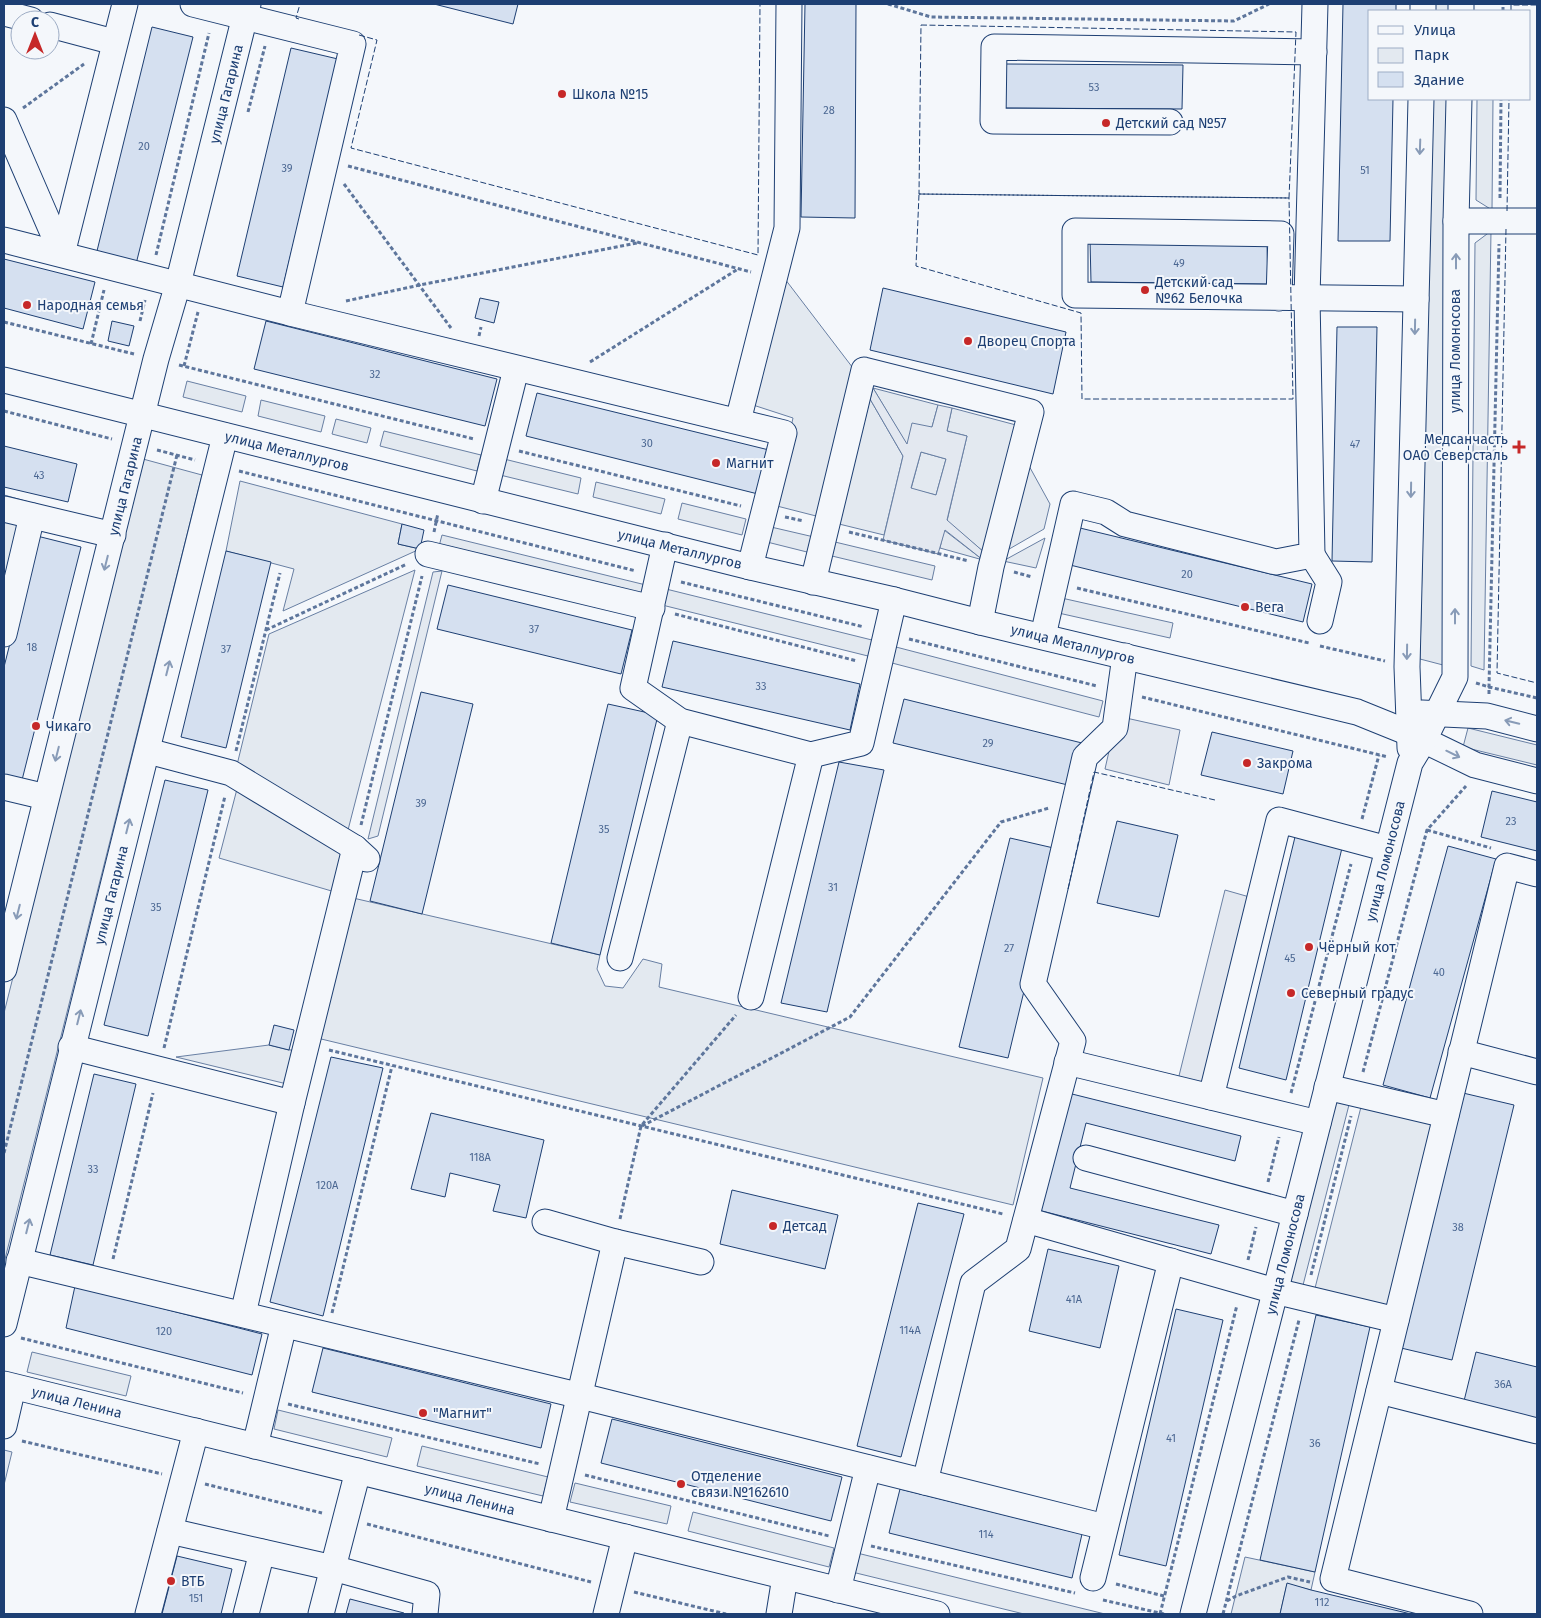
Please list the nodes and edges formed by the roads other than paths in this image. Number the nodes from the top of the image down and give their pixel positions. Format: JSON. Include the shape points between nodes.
{"nodes":[{"id":1,"x":124,"y":4,"type":"edge"},
{"id":2,"x":193,"y":4,"type":"edge"},
{"id":3,"x":789,"y":4,"type":"edge"},
{"id":4,"x":1315,"y":4,"type":"edge"},
{"id":5,"x":246,"y":10,"type":"edge"},
{"id":6,"x":60,"y":28,"type":"edge"},
{"id":7,"x":114,"y":42,"type":"junction"},
{"id":8,"x":1314,"y":52,"type":"junction"},
{"id":9,"x":1421,"y":100,"type":"edge"},
{"id":10,"x":1459,"y":100,"type":"edge"},
{"id":11,"x":4,"y":121,"type":"edge"},
{"id":12,"x":1170,"y":122,"type":"dead end"},
{"id":13,"x":1456,"y":221,"type":"junction"},
{"id":14,"x":1537,"y":221,"type":"edge"},
{"id":15,"x":4,"y":240,"type":"edge"},
{"id":16,"x":62,"y":254,"type":"junction"},
{"id":17,"x":178,"y":284,"type":"junction"},
{"id":18,"x":1279,"y":298,"type":"junction"},
{"id":19,"x":1307,"y":298,"type":"junction"},
{"id":20,"x":1416,"y":299,"type":"junction"},
{"id":21,"x":290,"y":314,"type":"junction"},
{"id":22,"x":516,"y":369,"type":"junction"},
{"id":23,"x":4,"y":380,"type":"edge"},
{"id":24,"x":143,"y":413,"type":"junction"},
{"id":25,"x":738,"y":421,"type":"junction"},
{"id":26,"x":225,"y":436,"type":"junction"},
{"id":27,"x":484,"y":501,"type":"junction"},
{"id":28,"x":4,"y":509,"type":"edge"},
{"id":29,"x":32,"y":516,"type":"junction"},
{"id":30,"x":113,"y":535,"type":"junction"},
{"id":31,"x":665,"y":545,"type":"junction"},
{"id":32,"x":428,"y":554,"type":"road end"},
{"id":33,"x":1312,"y":556,"type":"junction"},
{"id":34,"x":750,"y":567,"type":"junction"},
{"id":35,"x":813,"y":582,"type":"junction"},
{"id":36,"x":894,"y":600,"type":"junction"},
{"id":37,"x":652,"y":608,"type":"junction"},
{"id":38,"x":1320,"y":621,"type":"dead end"},
{"id":39,"x":980,"y":622,"type":"junction"},
{"id":40,"x":4,"y":634,"type":"edge"},
{"id":41,"x":1043,"y":636,"type":"junction"},
{"id":42,"x":1125,"y":656,"type":"junction"},
{"id":43,"x":1437,"y":713,"type":"junction"},
{"id":44,"x":680,"y":722,"type":"junction"},
{"id":45,"x":1414,"y":728,"type":"junction"},
{"id":46,"x":1537,"y":729,"type":"edge"},
{"id":47,"x":148,"y":751,"type":"junction"},
{"id":48,"x":811,"y":754,"type":"junction"},
{"id":49,"x":1537,"y":781,"type":"edge"},
{"id":50,"x":4,"y":787,"type":"edge"},
{"id":51,"x":46,"y":798,"type":"junction"},
{"id":52,"x":1388,"y":849,"type":"junction"},
{"id":53,"x":1537,"y":874,"type":"edge"},
{"id":54,"x":620,"y":958,"type":"dead end"},
{"id":55,"x":4,"y":969,"type":"edge"},
{"id":56,"x":751,"y":997,"type":"road end"},
{"id":57,"x":72,"y":1047,"type":"junction"},
{"id":58,"x":1462,"y":1052,"type":"junction"},
{"id":59,"x":1067,"y":1062,"type":"junction"},
{"id":60,"x":1537,"y":1072,"type":"edge"},
{"id":61,"x":1327,"y":1087,"type":"junction"},
{"id":62,"x":1211,"y":1097,"type":"junction"},
{"id":63,"x":292,"y":1103,"type":"junction"},
{"id":64,"x":1446,"y":1115,"type":"junction"},
{"id":65,"x":1318,"y":1123,"type":"junction"},
{"id":66,"x":1086,"y":1158,"type":"dead end"},
{"id":67,"x":1295,"y":1214,"type":"junction"},
{"id":68,"x":1026,"y":1220,"type":"junction"},
{"id":69,"x":545,"y":1222,"type":"dead end"},
{"id":70,"x":615,"y":1242,"type":"junction"},
{"id":71,"x":19,"y":1260,"type":"junction"},
{"id":72,"x":1170,"y":1261,"type":"junction"},
{"id":73,"x":701,"y":1262,"type":"dead end"},
{"id":74,"x":1275,"y":1290,"type":"junction"},
{"id":75,"x":243,"y":1314,"type":"junction"},
{"id":76,"x":1396,"y":1320,"type":"junction"},
{"id":77,"x":4,"y":1324,"type":"edge"},
{"id":78,"x":284,"y":1325,"type":"junction"},
{"id":79,"x":8,"y":1385,"type":"edge"},
{"id":80,"x":1379,"y":1391,"type":"junction"},
{"id":81,"x":581,"y":1396,"type":"junction"},
{"id":82,"x":4,"y":1426,"type":"edge"},
{"id":83,"x":1537,"y":1431,"type":"edge"},
{"id":84,"x":196,"y":1432,"type":"junction"},
{"id":85,"x":255,"y":1446,"type":"junction"},
{"id":86,"x":868,"y":1468,"type":"junction"},
{"id":87,"x":358,"y":1471,"type":"junction"},
{"id":88,"x":925,"y":1482,"type":"junction"},
{"id":89,"x":551,"y":1519,"type":"junction"},
{"id":90,"x":1104,"y":1527,"type":"junction"},
{"id":91,"x":170,"y":1531,"type":"junction"},
{"id":92,"x":625,"y":1537,"type":"junction"},
{"id":93,"x":262,"y":1552,"type":"junction"},
{"id":94,"x":334,"y":1568,"type":"junction"},
{"id":95,"x":785,"y":1577,"type":"junction"},
{"id":96,"x":1093,"y":1578,"type":"road end"},
{"id":97,"x":838,"y":1590,"type":"junction"},
{"id":98,"x":148,"y":1614,"type":"edge"},
{"id":99,"x":246,"y":1614,"type":"edge"},
{"id":100,"x":321,"y":1614,"type":"edge"},
{"id":101,"x":425,"y":1614,"type":"edge"},
{"id":102,"x":606,"y":1614,"type":"edge"},
{"id":103,"x":779,"y":1614,"type":"edge"},
{"id":104,"x":937,"y":1614,"type":"edge"},
{"id":105,"x":1193,"y":1614,"type":"edge"},
{"id":106,"x":1470,"y":1614,"type":"edge"}],
"edges":[{"from":1,"to":7,"type":"street"},
{"from":2,"to":5,"type":"street"},
{"from":3,"to":25,"type":"street","via":[[787,228]]},
{"from":4,"to":8,"type":"street"},
{"from":5,"to":17,"type":"street","name":"улица Гагарина"},
{"from":5,"to":21,"type":"street","via":[[353,44]]},
{"from":6,"to":7,"type":"street"},
{"from":7,"to":16,"type":"street"},
{"from":8,"to":12,"type":"street","via":[[994,47],[993,120]]},
{"from":8,"to":19,"type":"street"},
{"from":9,"to":20,"type":"street","one_way":true},
{"from":10,"to":13,"type":"street","name":"улица Ломоносова"},
{"from":11,"to":16,"type":"street"},
{"from":13,"to":14,"type":"street"},
{"from":43,"to":13,"type":"street","name":"улица Ломоносова","one_way":true,"via":[[1455,677]]},
{"from":15,"to":16,"type":"street"},
{"from":16,"to":17,"type":"street"},
{"from":17,"to":21,"type":"street"},
{"from":17,"to":24,"type":"street","name":"улица Гагарина"},
{"from":18,"to":18,"type":"street","via":[[1076,295],[1076,231],[1281,234]]},
{"from":18,"to":19,"type":"street"},
{"from":19,"to":20,"type":"street"},
{"from":19,"to":33,"type":"street"},
{"from":20,"to":45,"type":"street","one_way":true,"via":[[1407,667]]},
{"from":21,"to":22,"type":"street"},
{"from":22,"to":25,"type":"street"},
{"from":22,"to":27,"type":"street"},
{"from":23,"to":24,"type":"street","name":"улица Металлургов"},
{"from":24,"to":26,"type":"street","name":"улица Металлургов"},
{"from":24,"to":30,"type":"street","name":"улица Гагарина"},
{"from":25,"to":34,"type":"street","via":[[784,433]]},
{"from":26,"to":27,"type":"street","name":"улица Металлургов"},
{"from":47,"to":26,"type":"street","name":"улица Гагарина","one_way":true},
{"from":27,"to":31,"type":"street","name":"улица Металлургов"},
{"from":28,"to":29,"type":"street"},
{"from":29,"to":30,"type":"street"},
{"from":29,"to":40,"type":"street"},
{"from":30,"to":51,"type":"street","name":"улица Гагарина","one_way":true},
{"from":31,"to":34,"type":"street","name":"улица Металлургов"},
{"from":31,"to":37,"type":"street"},
{"from":32,"to":37,"type":"street"},
{"from":33,"to":38,"type":"street","via":[[1329,582]]},
{"from":33,"to":41,"type":"street","via":[[1276,562],[1125,524],[1106,512],[1072,504]]},
{"from":34,"to":35,"type":"street","name":"улица Металлургов"},
{"from":35,"to":36,"type":"street","name":"улица Металлургов"},
{"from":35,"to":39,"type":"street","via":[[864,370],[1031,412]]},
{"from":36,"to":39,"type":"street","name":"улица Металлургов"},
{"from":36,"to":48,"type":"street","via":[[861,743]]},
{"from":37,"to":44,"type":"street","via":[[633,688]]},
{"from":39,"to":41,"type":"street","name":"улица Металлургов"},
{"from":41,"to":42,"type":"street","name":"улица Металлургов"},
{"from":42,"to":45,"type":"street","name":"улица Металлургов"},
{"from":42,"to":59,"type":"street","via":[[1115,728],[1085,757],[1033,984],[1073,1041]]},
{"from":43,"to":45,"type":"street","name":"улица Металлургов"},
{"from":46,"to":43,"type":"street","name":"улица Металлургов","one_way":true,"via":[[1487,716]]},
{"from":44,"to":48,"type":"street"},
{"from":44,"to":54,"type":"street"},
{"from":45,"to":49,"type":"street","name":"улица Металлургов","one_way":true,"via":[[1475,765]]},
{"from":45,"to":52,"type":"street","name":"улица Ломоносова","via":[[1410,762]]},
{"from":57,"to":47,"type":"street","name":"улица Гагарина","one_way":true},
{"from":47,"to":63,"type":"street","via":[[231,773],[361,853]]},
{"from":48,"to":56,"type":"street"},
{"from":50,"to":51,"type":"street"},
{"from":51,"to":55,"type":"street","name":"улица Гагарина","one_way":true},
{"from":52,"to":61,"type":"street","name":"улица Ломоносова"},
{"from":52,"to":62,"type":"street","via":[[1279,820]]},
{"from":53,"to":58,"type":"street","via":[[1507,866]]},
{"from":57,"to":63,"type":"street"},
{"from":71,"to":57,"type":"street","name":"улица Гагарина","one_way":true},
{"from":58,"to":60,"type":"street"},
{"from":58,"to":64,"type":"street"},
{"from":59,"to":62,"type":"street"},
{"from":59,"to":68,"type":"street"},
{"from":61,"to":64,"type":"street"},
{"from":61,"to":65,"type":"street","name":"улица Ломоносова"},
{"from":62,"to":65,"type":"street"},
{"from":63,"to":75,"type":"street"},
{"from":64,"to":76,"type":"street"},
{"from":65,"to":67,"type":"street","name":"улица Ломоносова"},
{"from":66,"to":67,"type":"street"},
{"from":67,"to":74,"type":"street","name":"улица Ломоносова"},
{"from":68,"to":72,"type":"street"},
{"from":68,"to":88,"type":"street","via":[[1018,1249],[973,1283]]},
{"from":69,"to":70,"type":"street"},
{"from":70,"to":73,"type":"street"},
{"from":70,"to":81,"type":"street"},
{"from":71,"to":75,"type":"street"},
{"from":71,"to":77,"type":"street","name":"улица Гагарина"},
{"from":72,"to":74,"type":"street"},
{"from":72,"to":90,"type":"street"},
{"from":74,"to":76,"type":"street"},
{"from":74,"to":105,"type":"street","name":"улица Ломоносова"},
{"from":75,"to":78,"type":"street"},
{"from":76,"to":80,"type":"street"},
{"from":78,"to":81,"type":"street"},
{"from":78,"to":85,"type":"street"},
{"from":79,"to":82,"type":"street"},
{"from":79,"to":84,"type":"street","name":"улица Ленина"},
{"from":80,"to":83,"type":"street"},
{"from":80,"to":106,"type":"street","via":[[1333,1579]]},
{"from":81,"to":86,"type":"street"},
{"from":81,"to":89,"type":"street"},
{"from":84,"to":85,"type":"street","name":"улица Ленина"},
{"from":84,"to":91,"type":"street"},
{"from":85,"to":87,"type":"street","name":"улица Ленина"},
{"from":86,"to":88,"type":"street"},
{"from":86,"to":97,"type":"street"},
{"from":87,"to":89,"type":"street","name":"улица Ленина"},
{"from":87,"to":94,"type":"street"},
{"from":88,"to":90,"type":"street"},
{"from":89,"to":92,"type":"street","name":"улица Ленина"},
{"from":90,"to":96,"type":"street"},
{"from":91,"to":93,"type":"street"},
{"from":91,"to":98,"type":"street"},
{"from":92,"to":95,"type":"street","name":"улица Ленина"},
{"from":92,"to":102,"type":"street"},
{"from":93,"to":94,"type":"street"},
{"from":93,"to":99,"type":"street"},
{"from":94,"to":100,"type":"street"},
{"from":94,"to":101,"type":"street","via":[[427,1594]]},
{"from":95,"to":97,"type":"street","name":"улица Ленина"},
{"from":95,"to":103,"type":"street"},
{"from":97,"to":104,"type":"street","name":"улица Ленина"}]}
